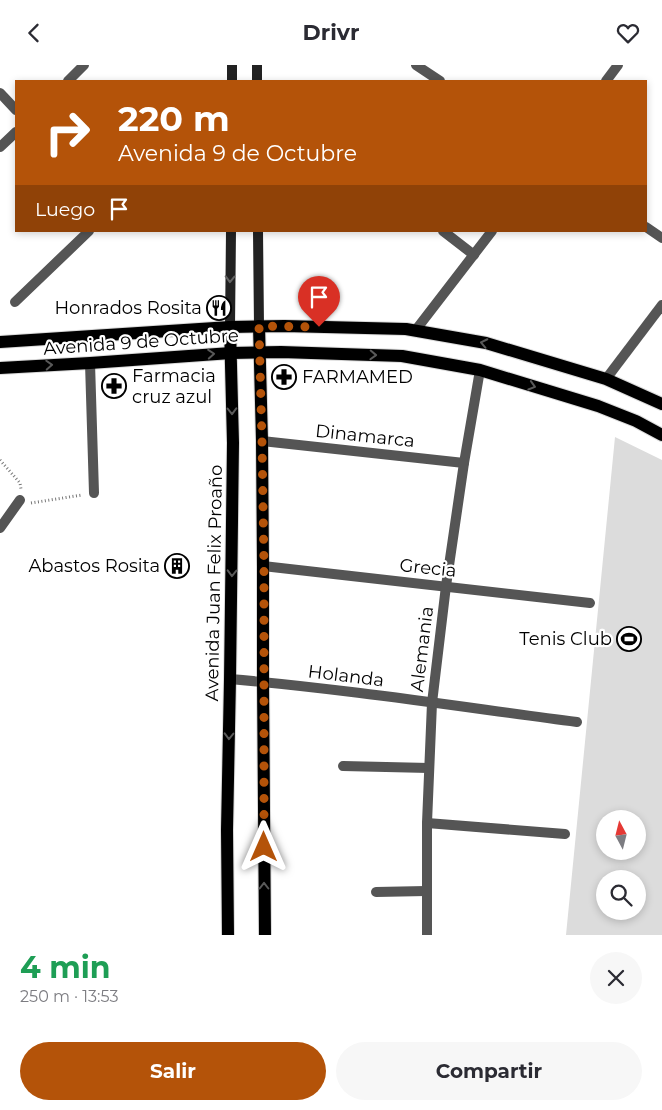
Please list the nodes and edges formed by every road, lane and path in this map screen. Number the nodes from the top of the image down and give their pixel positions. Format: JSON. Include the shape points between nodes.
{"nodes":[{"id":1,"x":84,"y":65,"type":"edge"},
{"id":2,"x":232,"y":65,"type":"edge"},
{"id":3,"x":256,"y":65,"type":"edge"},
{"id":4,"x":416,"y":65,"type":"edge"},
{"id":5,"x":618,"y":65,"type":"edge"},
{"id":6,"x":69,"y":80,"type":"edge"},
{"id":7,"x":232,"y":80,"type":"edge"},
{"id":8,"x":257,"y":80,"type":"edge"},
{"id":9,"x":438,"y":80,"type":"edge"},
{"id":10,"x":607,"y":80,"type":"edge"},
{"id":11,"x":0,"y":93,"type":"edge"},
{"id":12,"x":15,"y":109,"type":"edge"},
{"id":13,"x":15,"y":133,"type":"edge"},
{"id":14,"x":0,"y":147,"type":"edge"},
{"id":15,"x":647,"y":228,"type":"edge"},
{"id":16,"x":88,"y":232,"type":"edge"},
{"id":17,"x":231,"y":232,"type":"edge"},
{"id":18,"x":258,"y":232,"type":"edge"},
{"id":19,"x":444,"y":232,"type":"edge"},
{"id":20,"x":491,"y":232,"type":"edge"},
{"id":21,"x":662,"y":238,"type":"edge"},
{"id":22,"x":474,"y":255,"type":"junction"},
{"id":23,"x":15,"y":302,"type":"dead end"},
{"id":24,"x":662,"y":305,"type":"edge"},
{"id":25,"x":259,"y":326,"type":"junction"},
{"id":26,"x":230,"y":327,"type":"junction"},
{"id":27,"x":415,"y":331,"type":"junction"},
{"id":28,"x":0,"y":342,"type":"edge"},
{"id":29,"x":230,"y":353,"type":"junction"},
{"id":30,"x":259,"y":353,"type":"junction"},
{"id":31,"x":90,"y":363,"type":"junction"},
{"id":32,"x":0,"y":368,"type":"edge"},
{"id":33,"x":480,"y":370,"type":"junction"},
{"id":34,"x":606,"y":379,"type":"junction"},
{"id":35,"x":662,"y":404,"type":"edge"},
{"id":36,"x":662,"y":435,"type":"edge"},
{"id":37,"x":262,"y":441,"type":"junction"},
{"id":38,"x":0,"y":460,"type":"edge"},
{"id":39,"x":464,"y":463,"type":"junction"},
{"id":40,"x":94,"y":493,"type":"joint"},
{"id":41,"x":18,"y":502,"type":"junction"},
{"id":42,"x":0,"y":528,"type":"edge"},
{"id":43,"x":264,"y":566,"type":"junction"},
{"id":44,"x":446,"y":586,"type":"junction"},
{"id":45,"x":590,"y":603,"type":"dead end"},
{"id":46,"x":230,"y":679,"type":"junction"},
{"id":47,"x":263,"y":682,"type":"junction"},
{"id":48,"x":432,"y":703,"type":"junction"},
{"id":49,"x":577,"y":722,"type":"dead end"},
{"id":50,"x":343,"y":766,"type":"dead end"},
{"id":51,"x":429,"y":768,"type":"junction"},
{"id":52,"x":426,"y":823,"type":"junction"},
{"id":53,"x":565,"y":834,"type":"dead end"},
{"id":54,"x":426,"y":891,"type":"junction"},
{"id":55,"x":376,"y":892,"type":"dead end"},
{"id":56,"x":228,"y":935,"type":"edge"},
{"id":57,"x":265,"y":935,"type":"edge"},
{"id":58,"x":427,"y":935,"type":"edge"}],
"edges":[{"from":1,"to":6,"type":"street"},
{"from":2,"to":7,"type":"street"},
{"from":3,"to":8,"type":"street"},
{"from":4,"to":9,"type":"street"},
{"from":5,"to":10,"type":"street"},
{"from":11,"to":12,"type":"street"},
{"from":13,"to":14,"type":"street"},
{"from":15,"to":21,"type":"street"},
{"from":16,"to":23,"type":"street"},
{"from":17,"to":26,"type":"street","name":"Avenida Juan Felix Proaño","one_way":true},
{"from":18,"to":25,"type":"street"},
{"from":19,"to":22,"type":"street"},
{"from":20,"to":22,"type":"street"},
{"from":22,"to":27,"type":"street"},
{"from":24,"to":34,"type":"street"},
{"from":25,"to":26,"type":"main road","name":"Avenida 9 de Octubre"},
{"from":25,"to":27,"type":"main road","name":"Avenida 9 de Octubre"},
{"from":25,"to":30,"type":"main road"},
{"from":26,"to":28,"type":"main road","name":"Avenida 9 de Octubre"},
{"from":26,"to":29,"type":"main road","name":"Avenida Juan Felix Proaño"},
{"from":34,"to":27,"type":"main road","name":"Avenida 9 de Octubre","one_way":true,"via":[[486,343]]},
{"from":29,"to":30,"type":"main road","name":"Avenida 9 de Octubre"},
{"from":31,"to":29,"type":"main road","name":"Avenida 9 de Octubre","one_way":true},
{"from":29,"to":46,"type":"main road","name":"Avenida Juan Felix Proaño","one_way":true,"via":[[233,443]]},
{"from":30,"to":33,"type":"main road","name":"Avenida 9 de Octubre","one_way":true,"via":[[402,356]]},
{"from":30,"to":37,"type":"main road"},
{"from":32,"to":31,"type":"main road","name":"Avenida 9 de Octubre","one_way":true},
{"from":31,"to":40,"type":"street"},
{"from":33,"to":36,"type":"main road","name":"Avenida 9 de Octubre","one_way":true,"via":[[598,406]]},
{"from":33,"to":39,"type":"street","name":"Alemania"},
{"from":34,"to":35,"type":"main road","name":"Avenida 9 de Octubre"},
{"from":37,"to":39,"type":"street","name":"Dinamarca"},
{"from":37,"to":43,"type":"main road"},
{"from":38,"to":41,"type":"path","via":[[20,483]]},
{"from":39,"to":44,"type":"street","name":"Alemania"},
{"from":40,"to":41,"type":"path"},
{"from":41,"to":42,"type":"street"},
{"from":43,"to":44,"type":"street","name":"Grecia"},
{"from":43,"to":47,"type":"main road"},
{"from":44,"to":45,"type":"street","name":"Grecia"},
{"from":44,"to":48,"type":"street","name":"Alemania"},
{"from":46,"to":47,"type":"street","name":"Holanda"},
{"from":46,"to":56,"type":"main road","name":"Avenida Juan Felix Proaño","one_way":true},
{"from":47,"to":48,"type":"street","name":"Holanda"},
{"from":57,"to":47,"type":"main road","one_way":true},
{"from":48,"to":49,"type":"street","name":"Holanda"},
{"from":48,"to":51,"type":"street","name":"Alemania"},
{"from":50,"to":51,"type":"street"},
{"from":51,"to":52,"type":"street","name":"Alemania"},
{"from":52,"to":53,"type":"street"},
{"from":52,"to":54,"type":"street","name":"Alemania"},
{"from":54,"to":55,"type":"street"},
{"from":54,"to":58,"type":"street","name":"Alemania"}]}
